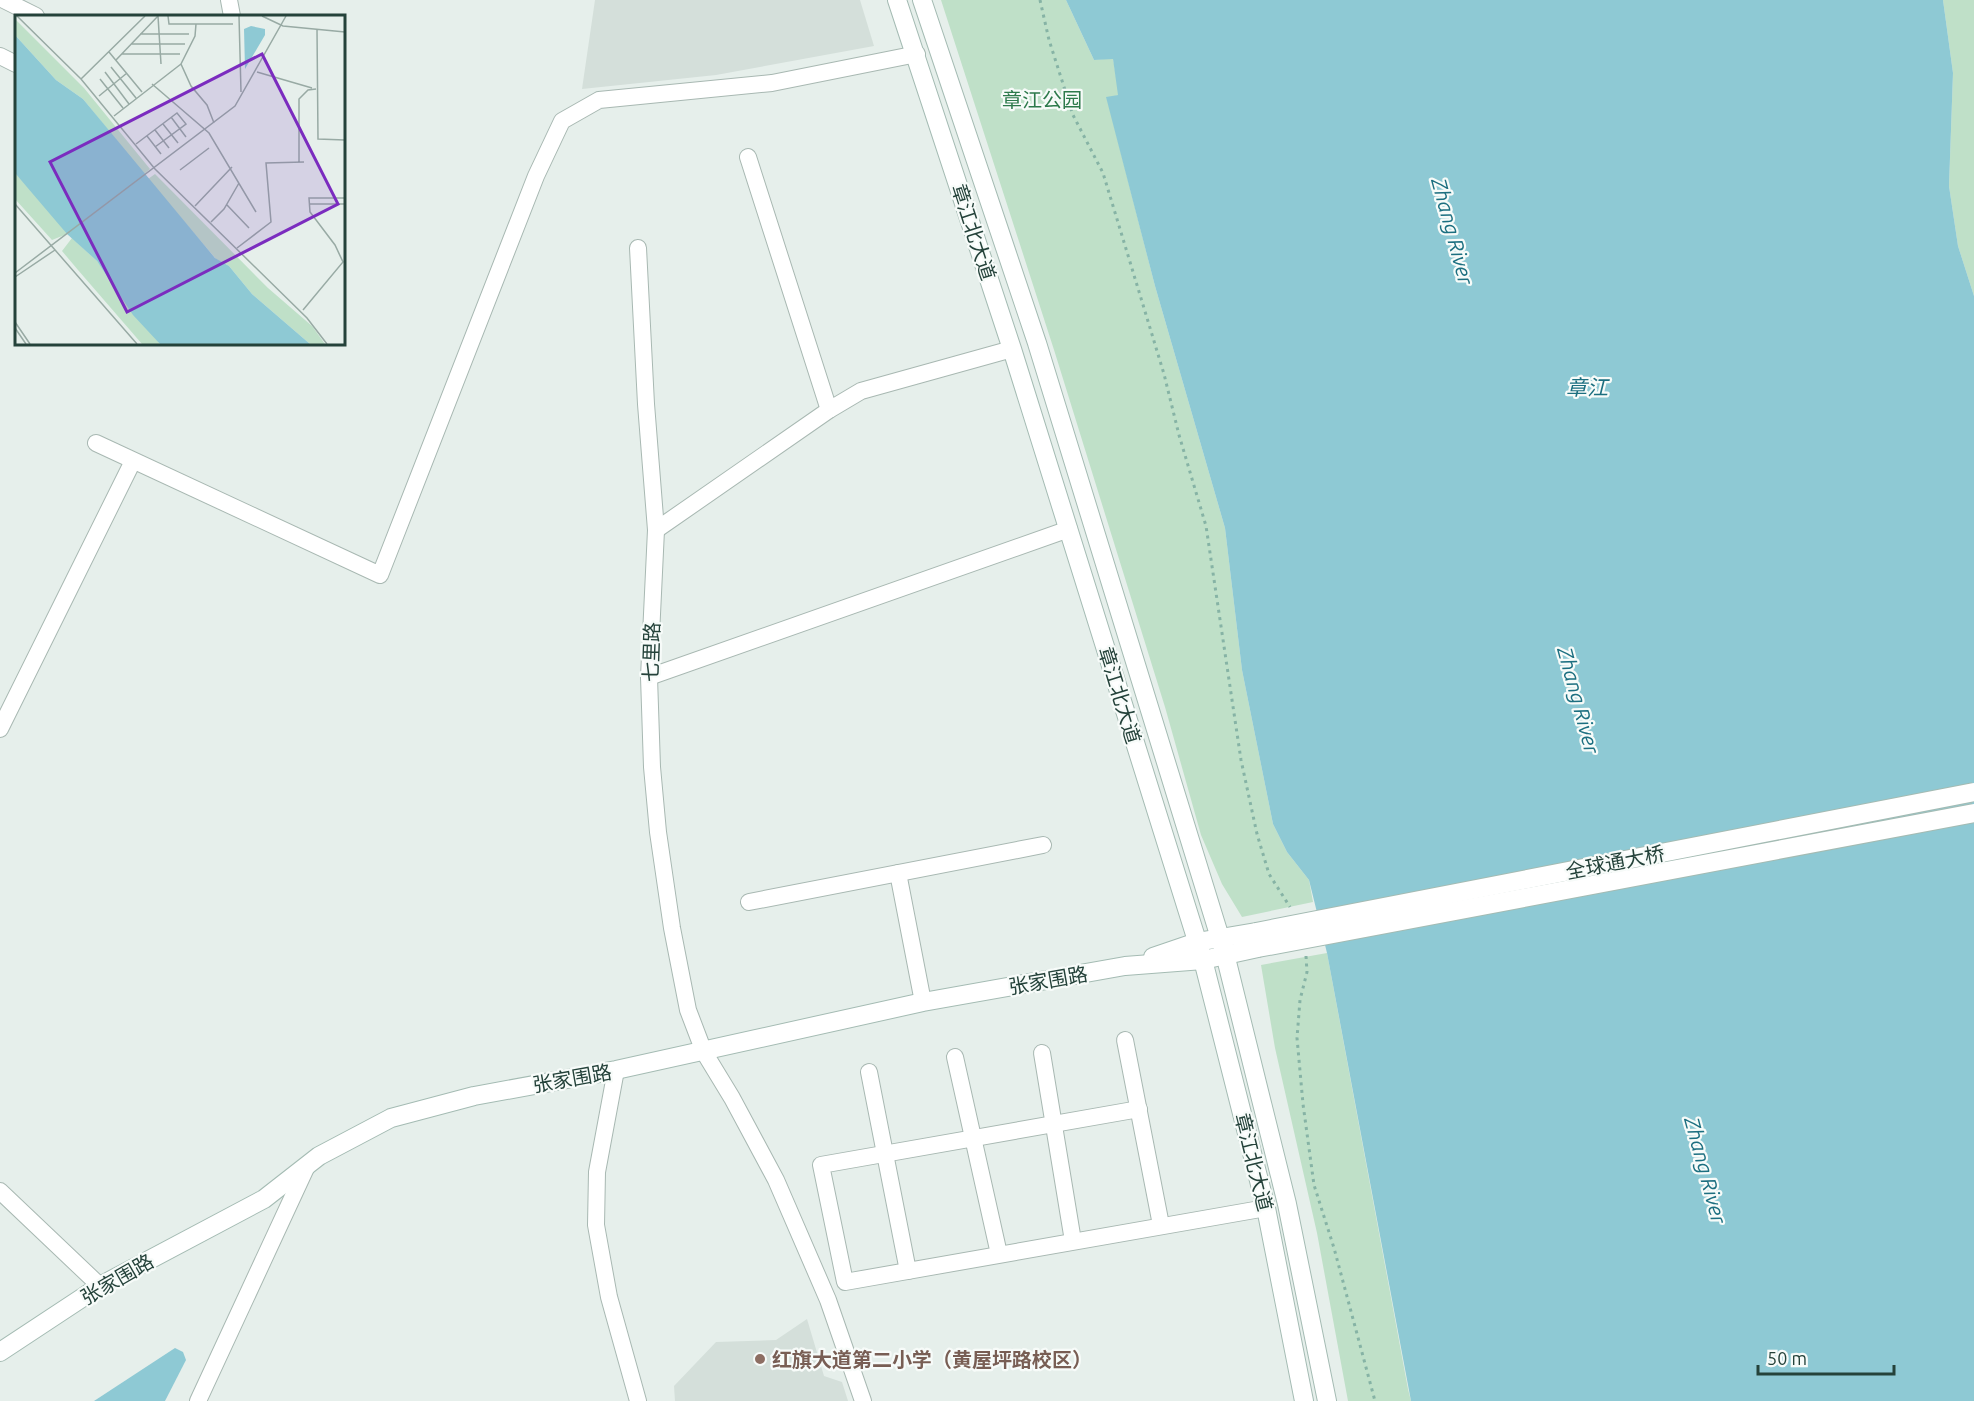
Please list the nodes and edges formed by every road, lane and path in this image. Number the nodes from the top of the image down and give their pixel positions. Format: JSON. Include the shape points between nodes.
{"nodes":[{"id":1,"x":4,"y":0,"type":"edge"},
{"id":2,"x":229,"y":0,"type":"edge"},
{"id":3,"x":897,"y":0,"type":"edge"},
{"id":4,"x":922,"y":0,"type":"edge"},
{"id":5,"x":1040,"y":0,"type":"edge"},
{"id":6,"x":34,"y":15,"type":"edge"},
{"id":7,"x":232,"y":15,"type":"edge"},
{"id":8,"x":917,"y":54,"type":"junction"},
{"id":9,"x":0,"y":56,"type":"edge"},
{"id":10,"x":15,"y":64,"type":"edge"},
{"id":11,"x":748,"y":157,"type":"dead end"},
{"id":12,"x":638,"y":248,"type":"dead end"},
{"id":13,"x":1012,"y":349,"type":"junction"},
{"id":14,"x":829,"y":410,"type":"junction"},
{"id":15,"x":96,"y":443,"type":"dead end"},
{"id":16,"x":133,"y":460,"type":"junction"},
{"id":17,"x":1069,"y":529,"type":"junction"},
{"id":18,"x":656,"y":530,"type":"junction"},
{"id":19,"x":649,"y":677,"type":"junction"},
{"id":20,"x":0,"y":729,"type":"edge"},
{"id":21,"x":1974,"y":792,"type":"edge"},
{"id":22,"x":1974,"y":813,"type":"edge"},
{"id":23,"x":1043,"y":845,"type":"dead end"},
{"id":24,"x":898,"y":873,"type":"junction"},
{"id":25,"x":749,"y":902,"type":"dead end"},
{"id":26,"x":1292,"y":912,"type":"dead end"},
{"id":27,"x":1257,"y":940,"type":"junction"},
{"id":28,"x":1222,"y":946,"type":"junction"},
{"id":29,"x":1305,"y":949,"type":"dead end"},
{"id":30,"x":1200,"y":951,"type":"junction"},
{"id":31,"x":923,"y":1002,"type":"junction"},
{"id":32,"x":1125,"y":1040,"type":"dead end"},
{"id":33,"x":704,"y":1052,"type":"junction"},
{"id":34,"x":1042,"y":1053,"type":"dead end"},
{"id":35,"x":955,"y":1057,"type":"dead end"},
{"id":36,"x":616,"y":1070,"type":"junction"},
{"id":37,"x":869,"y":1072,"type":"dead end"},
{"id":38,"x":1139,"y":1109,"type":"junction"},
{"id":39,"x":1053,"y":1123,"type":"junction"},
{"id":40,"x":973,"y":1139,"type":"junction"},
{"id":41,"x":885,"y":1154,"type":"junction"},
{"id":42,"x":307,"y":1166,"type":"junction"},
{"id":43,"x":0,"y":1191,"type":"edge"},
{"id":44,"x":1266,"y":1208,"type":"junction"},
{"id":45,"x":1161,"y":1225,"type":"junction"},
{"id":46,"x":1073,"y":1241,"type":"junction"},
{"id":47,"x":999,"y":1254,"type":"junction"},
{"id":48,"x":908,"y":1271,"type":"junction"},
{"id":49,"x":100,"y":1286,"type":"junction"},
{"id":50,"x":0,"y":1352,"type":"edge"},
{"id":51,"x":198,"y":1401,"type":"edge"},
{"id":52,"x":638,"y":1401,"type":"edge"},
{"id":53,"x":863,"y":1401,"type":"edge"},
{"id":54,"x":1304,"y":1401,"type":"edge"},
{"id":55,"x":1327,"y":1401,"type":"edge"},
{"id":56,"x":1375,"y":1401,"type":"edge"}],
"edges":[{"from":1,"to":6,"type":"street"},
{"from":2,"to":7,"type":"street"},
{"from":3,"to":8,"type":"main road","name":"章江北大道"},
{"from":4,"to":28,"type":"main road","name":"章江北大道","via":[[1037,343]]},
{"from":5,"to":26,"type":"path","via":[[1073,115],[1107,184],[1164,374],[1206,526],[1241,760],[1255,823],[1269,874]]},
{"from":8,"to":13,"type":"main road","name":"章江北大道"},
{"from":8,"to":16,"type":"street","via":[[772,83],[599,100],[562,121],[536,176],[380,575]]},
{"from":9,"to":10,"type":"street"},
{"from":11,"to":14,"type":"street"},
{"from":12,"to":18,"type":"street","name":"七里路"},
{"from":13,"to":14,"type":"street","via":[[861,391]]},
{"from":13,"to":17,"type":"main road","name":"章江北大道"},
{"from":14,"to":18,"type":"street"},
{"from":15,"to":16,"type":"street"},
{"from":16,"to":20,"type":"street"},
{"from":17,"to":19,"type":"street"},
{"from":17,"to":30,"type":"main road","name":"章江北大道"},
{"from":18,"to":19,"type":"street","name":"七里路"},
{"from":19,"to":33,"type":"street","name":"七里路","via":[[652,767],[672,928],[688,1010]]},
{"from":21,"to":27,"type":"main road","name":"全球通大桥","bridge":true},
{"from":22,"to":27,"type":"main road","name":"全球通大桥","bridge":true},
{"from":23,"to":24,"type":"street"},
{"from":24,"to":25,"type":"street"},
{"from":24,"to":31,"type":"street"},
{"from":27,"to":28,"type":"main road","name":"张家围路"},
{"from":28,"to":30,"type":"main road","name":"张家围路"},
{"from":28,"to":55,"type":"main road","name":"章江北大道","via":[[1287,1204]]},
{"from":29,"to":56,"type":"path","via":[[1307,972],[1297,1038],[1314,1185]]},
{"from":30,"to":31,"type":"main road","name":"张家围路"},
{"from":30,"to":44,"type":"main road","name":"章江北大道"},
{"from":31,"to":33,"type":"main road","name":"张家围路"},
{"from":32,"to":38,"type":"street"},
{"from":33,"to":36,"type":"main road","name":"张家围路"},
{"from":33,"to":53,"type":"street","name":"七里路","via":[[776,1180],[828,1300]]},
{"from":34,"to":39,"type":"street"},
{"from":35,"to":40,"type":"street"},
{"from":36,"to":42,"type":"main road","name":"张家围路","via":[[474,1096],[391,1118]]},
{"from":36,"to":52,"type":"street","via":[[597,1172],[596,1225],[609,1297]]},
{"from":37,"to":41,"type":"street"},
{"from":38,"to":39,"type":"street"},
{"from":38,"to":45,"type":"street"},
{"from":39,"to":40,"type":"street"},
{"from":39,"to":46,"type":"street"},
{"from":40,"to":41,"type":"street"},
{"from":40,"to":47,"type":"street"},
{"from":41,"to":48,"type":"street"},
{"from":41,"to":48,"type":"street","via":[[821,1165],[845,1282]]},
{"from":42,"to":49,"type":"main road","name":"张家围路","via":[[264,1199]]},
{"from":42,"to":51,"type":"street"},
{"from":43,"to":49,"type":"street"},
{"from":44,"to":45,"type":"street"},
{"from":44,"to":54,"type":"main road","name":"章江北大道"},
{"from":45,"to":46,"type":"street"},
{"from":46,"to":47,"type":"street"},
{"from":47,"to":48,"type":"street"},
{"from":49,"to":50,"type":"main road","name":"张家围路"}]}
